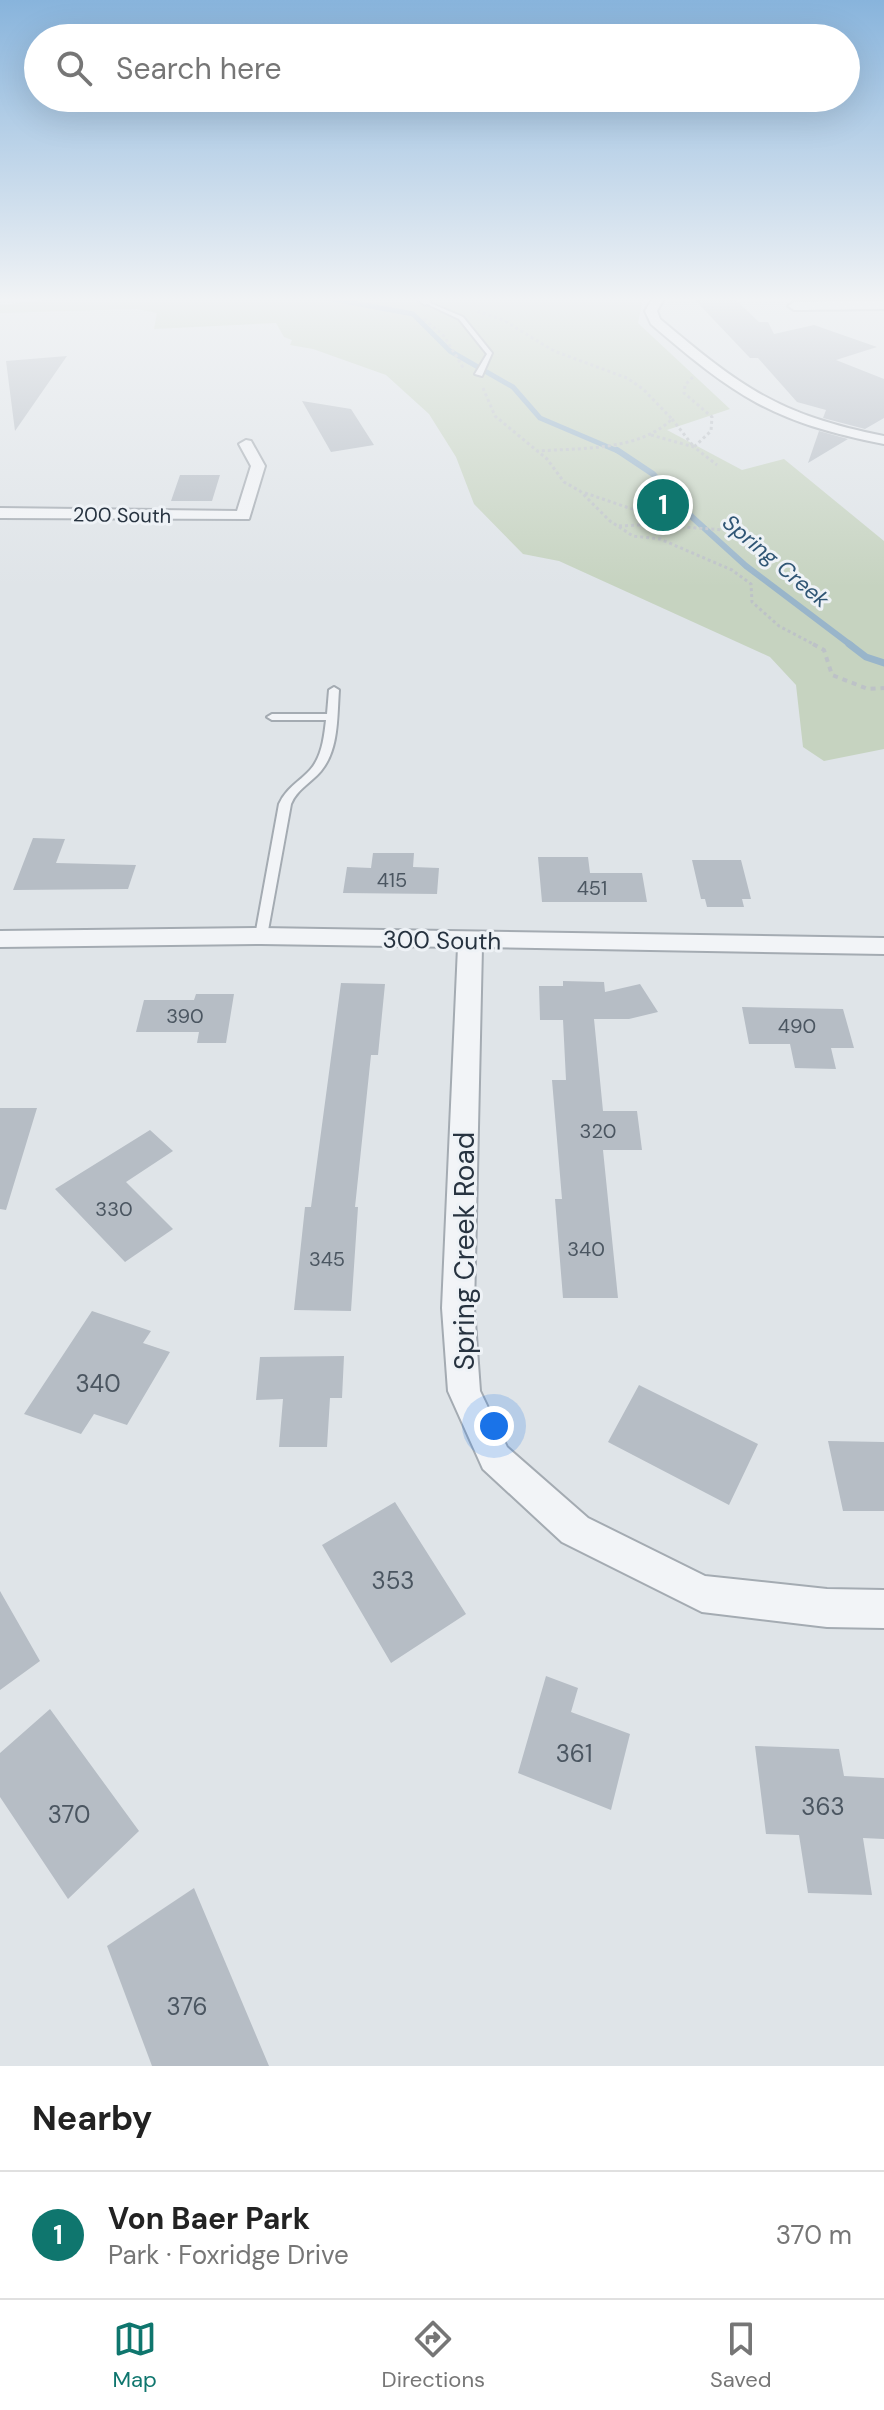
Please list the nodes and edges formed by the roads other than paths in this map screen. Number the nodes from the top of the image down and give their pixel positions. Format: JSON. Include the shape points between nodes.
{"nodes":[{"id":1,"x":749,"y":394,"type":"edge"},
{"id":2,"x":884,"y":440,"type":"edge"},
{"id":3,"x":246,"y":444,"type":"dead end"},
{"id":4,"x":0,"y":513,"type":"edge"},
{"id":5,"x":334,"y":690,"type":"dead end"},
{"id":6,"x":272,"y":717,"type":"dead end"},
{"id":7,"x":330,"y":717,"type":"junction"},
{"id":8,"x":261,"y":936,"type":"junction"},
{"id":9,"x":0,"y":939,"type":"edge"},
{"id":10,"x":470,"y":941,"type":"junction"},
{"id":11,"x":884,"y":946,"type":"edge"},
{"id":12,"x":884,"y":1609,"type":"edge"}],
"edges":[{"from":1,"to":2,"type":"street","via":[[779,412]]},
{"from":3,"to":4,"type":"street","name":"200 South","via":[[258,466],[243,516]]},
{"from":5,"to":7,"type":"lane"},
{"from":6,"to":7,"type":"lane"},
{"from":7,"to":8,"type":"lane","via":[[327,750],[319,767],[290,789],[285,804]]},
{"from":8,"to":9,"type":"street","name":"300 South"},
{"from":8,"to":10,"type":"street","name":"300 South"},
{"from":10,"to":11,"type":"street","name":"300 South"},
{"from":10,"to":12,"type":"street","name":"Spring Creek Road","via":[[458,1308],[464,1391],[495,1458],[575,1530],[702,1594]]}]}
